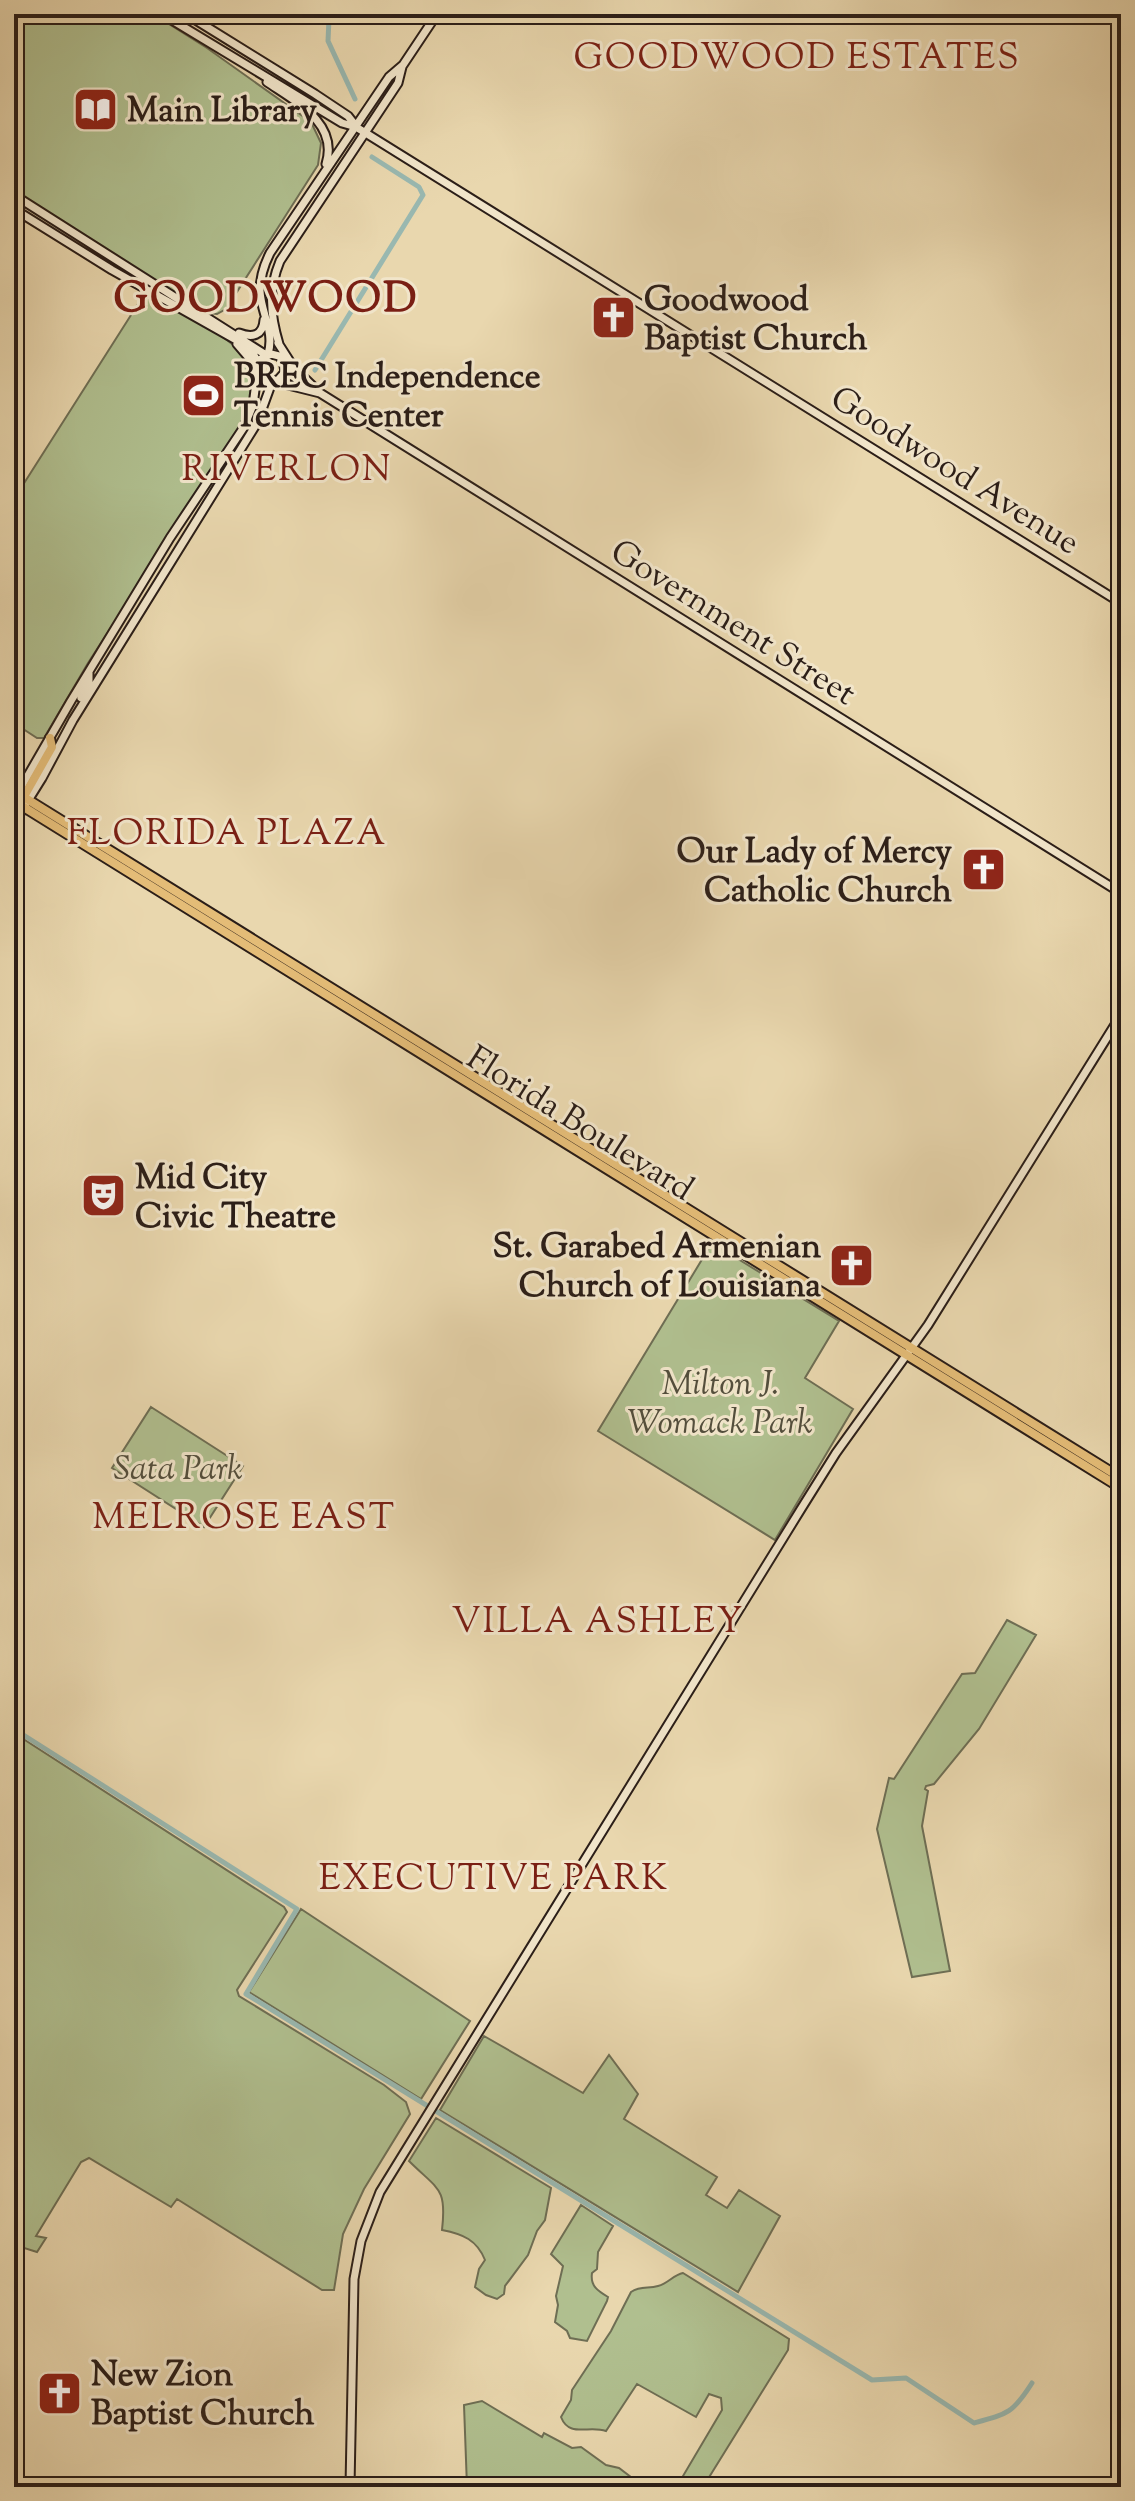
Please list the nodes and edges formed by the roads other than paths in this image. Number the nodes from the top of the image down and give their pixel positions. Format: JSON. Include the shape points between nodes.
{"nodes":[{"id":1,"x":162,"y":14,"type":"edge"},
{"id":2,"x":186,"y":14,"type":"edge"},
{"id":3,"x":437,"y":14,"type":"edge"},
{"id":4,"x":232,"y":57,"type":"junction"},
{"id":5,"x":403,"y":65,"type":"junction"},
{"id":6,"x":289,"y":90,"type":"junction"},
{"id":7,"x":315,"y":94,"type":"junction"},
{"id":8,"x":356,"y":127,"type":"junction"},
{"id":9,"x":365,"y":132,"type":"junction"},
{"id":10,"x":325,"y":170,"type":"junction"},
{"id":11,"x":14,"y":195,"type":"edge"},
{"id":12,"x":14,"y":209,"type":"edge"},
{"id":13,"x":280,"y":235,"type":"junction"},
{"id":14,"x":290,"y":242,"type":"junction"},
{"id":15,"x":260,"y":290,"type":"junction"},
{"id":16,"x":271,"y":291,"type":"junction"},
{"id":17,"x":265,"y":316,"type":"junction"},
{"id":18,"x":230,"y":333,"type":"junction"},
{"id":19,"x":278,"y":343,"type":"junction"},
{"id":20,"x":267,"y":354,"type":"junction"},
{"id":21,"x":284,"y":365,"type":"junction"},
{"id":22,"x":257,"y":367,"type":"junction"},
{"id":23,"x":274,"y":382,"type":"junction"},
{"id":24,"x":286,"y":383,"type":"junction"},
{"id":25,"x":257,"y":384,"type":"junction"},
{"id":26,"x":312,"y":386,"type":"junction"},
{"id":27,"x":269,"y":392,"type":"junction"},
{"id":28,"x":320,"y":393,"type":"junction"},
{"id":29,"x":1121,"y":603,"type":"edge"},
{"id":30,"x":90,"y":670,"type":"junction"},
{"id":31,"x":73,"y":720,"type":"junction"},
{"id":32,"x":50,"y":738,"type":"joint"},
{"id":33,"x":19,"y":799,"type":"edge"},
{"id":34,"x":14,"y":823,"type":"edge"},
{"id":35,"x":133,"y":870,"type":"junction"},
{"id":36,"x":1121,"y":893,"type":"edge"},
{"id":37,"x":347,"y":1007,"type":"junction"},
{"id":38,"x":372,"y":1013,"type":"junction"},
{"id":39,"x":1121,"y":1015,"type":"edge"},
{"id":40,"x":726,"y":1238,"type":"junction"},
{"id":41,"x":910,"y":1352,"type":"junction"},
{"id":42,"x":1000,"y":1408,"type":"junction"},
{"id":43,"x":1121,"y":1478,"type":"edge"},
{"id":44,"x":1121,"y":1488,"type":"edge"},
{"id":45,"x":350,"y":2487,"type":"edge"}],
"edges":[{"from":1,"to":4,"type":"main road"},
{"from":2,"to":7,"type":"main road"},
{"from":3,"to":5,"type":"main road"},
{"from":4,"to":6,"type":"main road"},
{"from":4,"to":10,"type":"main road","via":[[314,116],[329,143]]},
{"from":5,"to":8,"type":"main road"},
{"from":5,"to":9,"type":"main road","via":[[398,83]]},
{"from":6,"to":7,"type":"main road","via":[[307,97]]},
{"from":6,"to":8,"type":"main road"},
{"from":7,"to":8,"type":"main road"},
{"from":8,"to":9,"type":"main road","name":"Goodwood Avenue"},
{"from":8,"to":10,"type":"main road"},
{"from":9,"to":14,"type":"main road"},
{"from":9,"to":29,"type":"main road","name":"Goodwood Avenue"},
{"from":10,"to":13,"type":"main road"},
{"from":11,"to":18,"type":"main road"},
{"from":12,"to":18,"type":"main road","via":[[202,322]]},
{"from":13,"to":14,"type":"main road"},
{"from":13,"to":15,"type":"main road","via":[[265,263]]},
{"from":14,"to":16,"type":"main road"},
{"from":15,"to":16,"type":"main road"},
{"from":15,"to":17,"type":"main road"},
{"from":16,"to":19,"type":"main road"},
{"from":17,"to":18,"type":"main road","via":[[257,335]]},
{"from":17,"to":20,"type":"main road","via":[[271,339]]},
{"from":18,"to":20,"type":"main road"},
{"from":18,"to":22,"type":"main road","via":[[248,347]]},
{"from":18,"to":25,"type":"main road","via":[[246,354]]},
{"from":19,"to":21,"type":"main road"},
{"from":19,"to":26,"type":"main road"},
{"from":20,"to":21,"type":"main road","via":[[279,356]]},
{"from":20,"to":22,"type":"main road"},
{"from":21,"to":23,"type":"main road","via":[[281,378]]},
{"from":21,"to":26,"type":"main road","name":"Government Street"},
{"from":22,"to":23,"type":"main road","via":[[263,379]]},
{"from":22,"to":25,"type":"main road"},
{"from":23,"to":24,"type":"main road","name":"Government Street"},
{"from":23,"to":27,"type":"main road"},
{"from":24,"to":27,"type":"main road"},
{"from":24,"to":28,"type":"main road","name":"Government Street"},
{"from":25,"to":30,"type":"main road","via":[[244,427]]},
{"from":26,"to":28,"type":"main road","name":"Government Street"},
{"from":27,"to":31,"type":"main road","via":[[257,423]]},
{"from":28,"to":36,"type":"main road","name":"Government Street"},
{"from":30,"to":31,"type":"main road"},
{"from":30,"to":32,"type":"main road"},
{"from":31,"to":33,"type":"main road"},
{"from":32,"to":33,"type":"main road","via":[[49,755]]},
{"from":33,"to":34,"type":"main road"},
{"from":33,"to":35,"type":"main road","name":"Florida Boulevard"},
{"from":35,"to":37,"type":"main road","name":"Florida Boulevard"},
{"from":35,"to":38,"type":"main road","name":"Florida Boulevard"},
{"from":37,"to":38,"type":"main road"},
{"from":37,"to":40,"type":"main road","name":"Florida Boulevard"},
{"from":38,"to":40,"type":"main road","name":"Florida Boulevard"},
{"from":39,"to":41,"type":"main road"},
{"from":40,"to":41,"type":"main road","name":"Florida Boulevard"},
{"from":41,"to":42,"type":"main road","name":"Florida Boulevard"},
{"from":41,"to":45,"type":"main road","via":[[808,1496],[380,2192],[361,2241],[354,2279]]},
{"from":42,"to":43,"type":"main road","name":"Florida Boulevard"},
{"from":42,"to":44,"type":"main road","name":"Florida Boulevard"}]}
